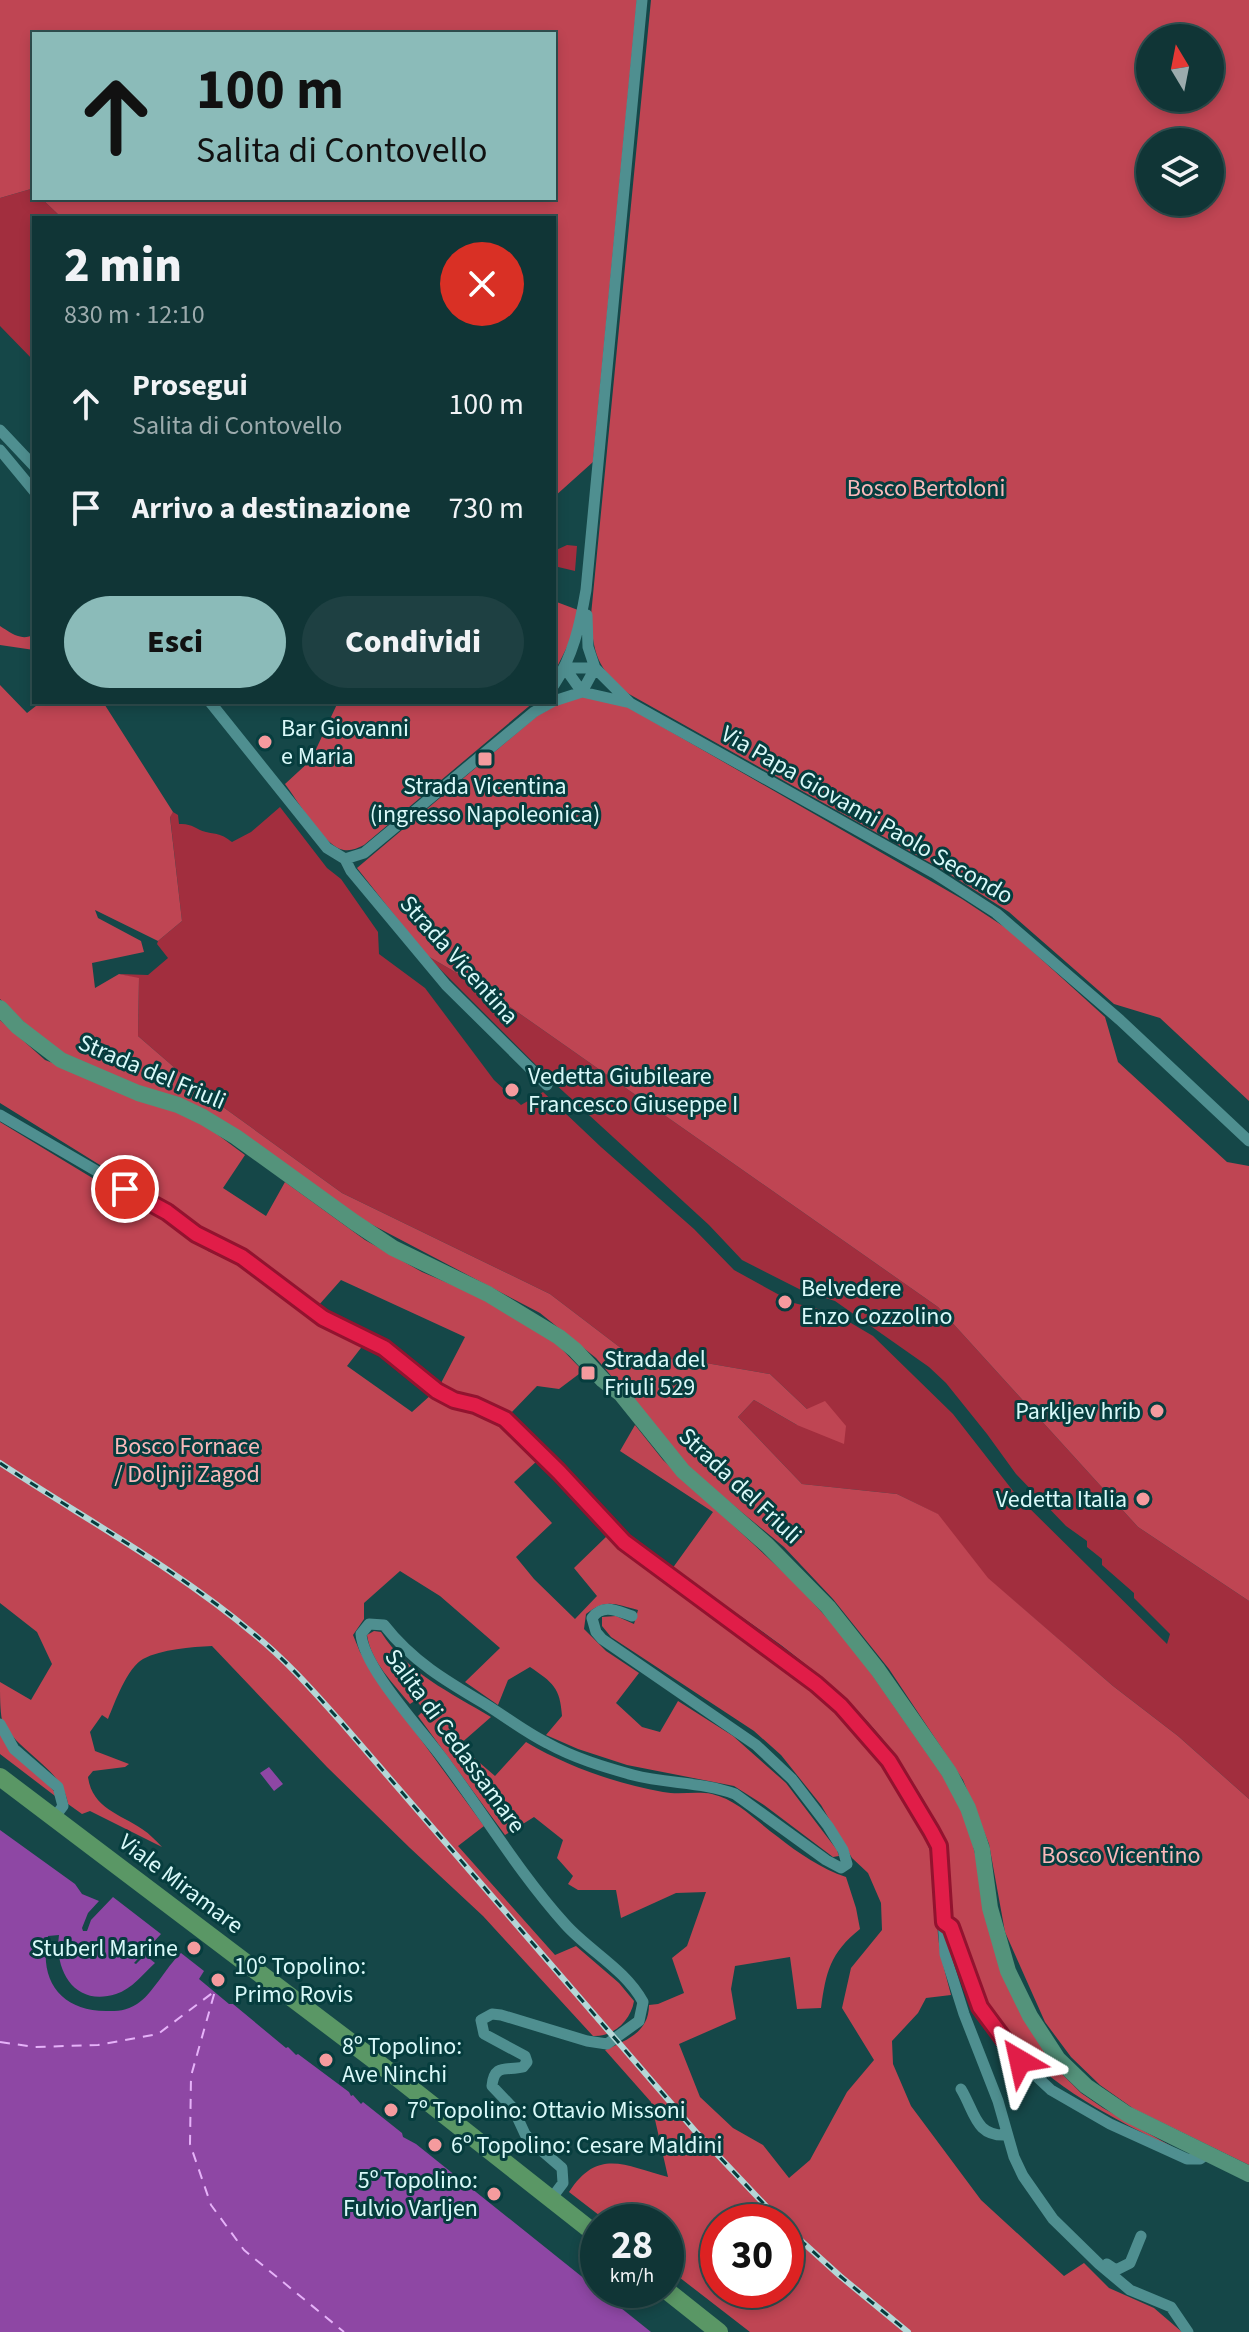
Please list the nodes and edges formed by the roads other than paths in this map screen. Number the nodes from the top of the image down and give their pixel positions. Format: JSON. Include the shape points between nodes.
{"nodes":[{"id":1,"x":642,"y":0,"type":"edge"},
{"id":2,"x":0,"y":430,"type":"edge"},
{"id":3,"x":0,"y":450,"type":"edge"},
{"id":4,"x":32,"y":464,"type":"edge"},
{"id":5,"x":32,"y":489,"type":"edge"},
{"id":6,"x":586,"y":590,"type":"junction"},
{"id":7,"x":565,"y":668,"type":"junction"},
{"id":8,"x":595,"y":668,"type":"junction"},
{"id":9,"x":556,"y":682,"type":"edge"},
{"id":10,"x":582,"y":692,"type":"junction"},
{"id":11,"x":556,"y":701,"type":"edge"},
{"id":12,"x":630,"y":703,"type":"junction"},
{"id":13,"x":212,"y":704,"type":"edge"},
{"id":14,"x":538,"y":707,"type":"edge"},
{"id":15,"x":345,"y":859,"type":"junction"},
{"id":16,"x":0,"y":1008,"type":"edge"},
{"id":17,"x":547,"y":1085,"type":"dead end"},
{"id":18,"x":0,"y":1115,"type":"edge"},
{"id":19,"x":1249,"y":1141,"type":"edge"},
{"id":20,"x":632,"y":1616,"type":"dead end"},
{"id":21,"x":0,"y":1724,"type":"edge"},
{"id":22,"x":0,"y":1777,"type":"edge"},
{"id":23,"x":54,"y":1818,"type":"junction"},
{"id":24,"x":944,"y":1922,"type":"junction"},
{"id":25,"x":961,"y":2089,"type":"dead end"},
{"id":26,"x":1007,"y":2135,"type":"junction"},
{"id":27,"x":1207,"y":2154,"type":"junction"},
{"id":28,"x":1249,"y":2174,"type":"edge"},
{"id":29,"x":551,"y":2199,"type":"junction"},
{"id":30,"x":580,"y":2222,"type":"edge"},
{"id":31,"x":1141,"y":2236,"type":"dead end"},
{"id":32,"x":1099,"y":2264,"type":"junction"},
{"id":33,"x":684,"y":2304,"type":"edge"},
{"id":34,"x":719,"y":2332,"type":"edge"},
{"id":35,"x":1188,"y":2332,"type":"edge"}],
"edges":[{"from":1,"to":6,"type":"street"},
{"from":2,"to":4,"type":"street"},
{"from":3,"to":5,"type":"street"},
{"from":6,"to":7,"type":"street"},
{"from":6,"to":8,"type":"street","via":[[588,647]]},
{"from":7,"to":8,"type":"street"},
{"from":7,"to":9,"type":"street"},
{"from":7,"to":10,"type":"street"},
{"from":8,"to":10,"type":"street"},
{"from":8,"to":12,"type":"street","name":"Via Papa Giovanni Paolo Secondo"},
{"from":10,"to":11,"type":"street"},
{"from":10,"to":12,"type":"street","name":"Via Papa Giovanni Paolo Secondo"},
{"from":12,"to":19,"type":"street","name":"Via Papa Giovanni Paolo Secondo","via":[[996,913]]},
{"from":13,"to":15,"type":"street","name":"Strada Vicentina","via":[[327,848]]},
{"from":14,"to":15,"type":"street","via":[[364,853]]},
{"from":15,"to":17,"type":"street","name":"Strada Vicentina","via":[[446,985]]},
{"from":16,"to":27,"type":"main road","name":"Strada del Friuli","via":[[61,1060],[178,1105],[236,1137],[393,1248],[488,1294],[559,1337],[621,1394],[683,1471],[828,1607],[949,1772],[982,1849],[990,1908],[1008,1971],[1058,2059],[1116,2107]]},
{"from":18,"to":24,"type":"street","via":[[242,1257],[323,1318],[393,1353],[437,1391],[505,1419],[624,1542],[816,1684],[889,1761],[931,1831],[939,1846]]},
{"from":20,"to":29,"type":"street","name":"Salita di Cedassamare","via":[[604,1608],[592,1618],[602,1639],[756,1745],[783,1770],[828,1826],[847,1864],[841,1868],[826,1860],[718,1787],[664,1783],[590,1763],[550,1745],[424,1667],[384,1625],[369,1624],[361,1634],[371,1664],[540,1895],[643,2002],[639,2021],[607,2044],[501,2015],[481,2020],[484,2034],[525,2056],[523,2067],[496,2072],[492,2086],[513,2108],[525,2134],[562,2168],[563,2183]]},
{"from":21,"to":23,"type":"street","via":[[14,1749],[58,1787],[63,1806]]},
{"from":22,"to":23,"type":"main road","name":"Viale Miramare"},
{"from":23,"to":29,"type":"main road","name":"Viale Miramare"},
{"from":24,"to":26,"type":"street","via":[[945,1954]]},
{"from":24,"to":27,"type":"street","name":"Strada del Friuli","via":[[951,1927],[980,2007],[1020,2061],[1051,2090],[1187,2159]]},
{"from":25,"to":26,"type":"street","via":[[981,2128],[994,2136]]},
{"from":26,"to":32,"type":"street","via":[[1035,2196]]},
{"from":27,"to":28,"type":"main road","name":"Strada del Friuli"},
{"from":29,"to":30,"type":"main road","name":"Viale Miramare"},
{"from":31,"to":32,"type":"street","via":[[1130,2263],[1116,2270]]},
{"from":32,"to":35,"type":"street","via":[[1130,2290],[1171,2307]]},
{"from":33,"to":34,"type":"main road"}]}
